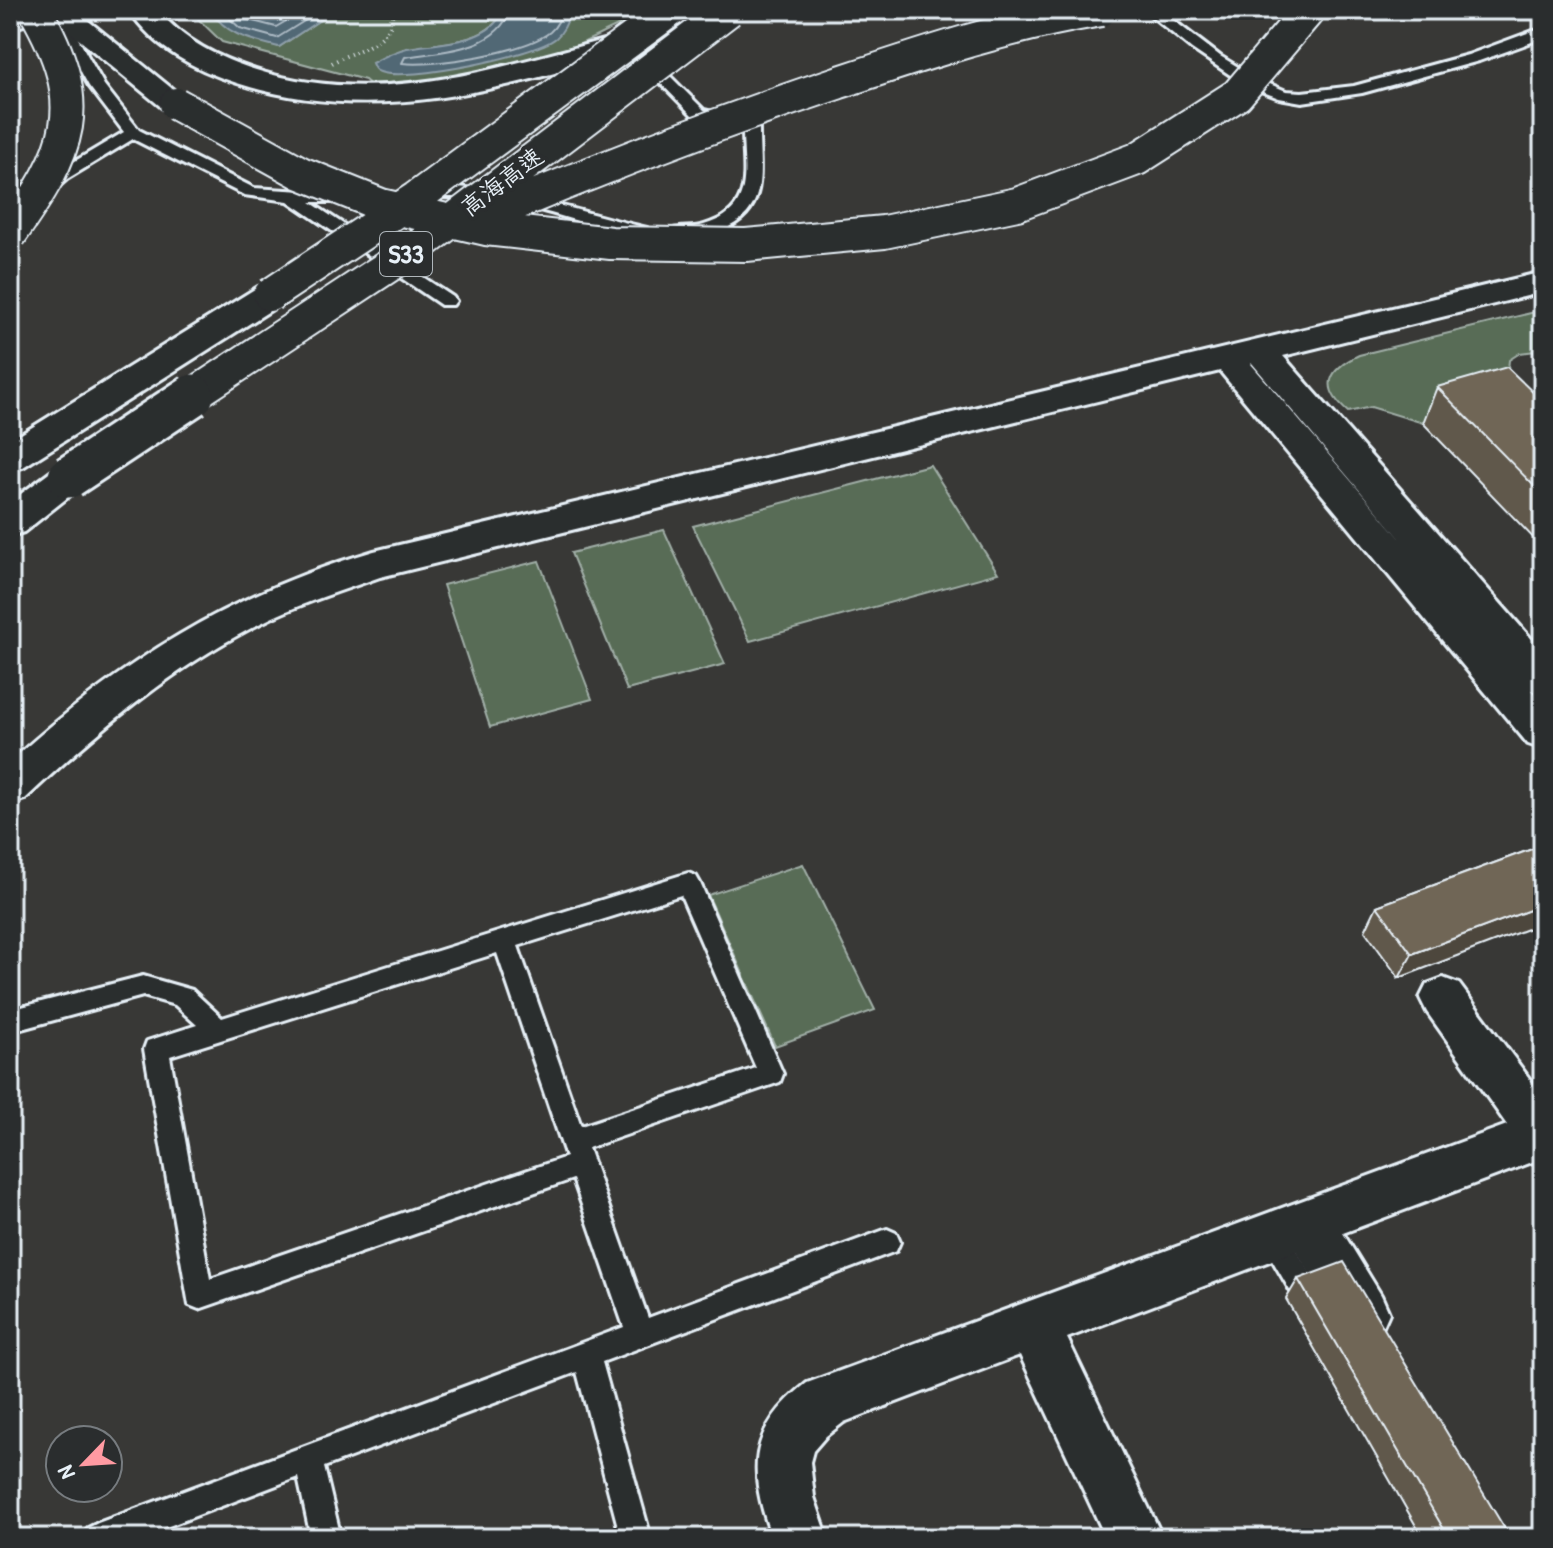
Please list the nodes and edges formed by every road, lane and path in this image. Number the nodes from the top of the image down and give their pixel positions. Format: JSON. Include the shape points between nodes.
{"nodes":[{"id":1,"x":35,"y":10,"type":"edge"},
{"id":2,"x":56,"y":10,"type":"edge"},
{"id":3,"x":143,"y":10,"type":"edge"},
{"id":4,"x":394,"y":10,"type":"edge"},
{"id":5,"x":643,"y":10,"type":"edge"},
{"id":6,"x":671,"y":10,"type":"edge"},
{"id":7,"x":729,"y":10,"type":"edge"},
{"id":8,"x":1047,"y":10,"type":"edge"},
{"id":9,"x":1074,"y":10,"type":"edge"},
{"id":10,"x":1101,"y":10,"type":"edge"},
{"id":11,"x":1151,"y":10,"type":"edge"},
{"id":12,"x":1309,"y":10,"type":"edge"},
{"id":13,"x":10,"y":25,"type":"edge"},
{"id":14,"x":1543,"y":34,"type":"edge"},
{"id":15,"x":984,"y":35,"type":"junction"},
{"id":16,"x":627,"y":43,"type":"junction"},
{"id":17,"x":323,"y":70,"type":"dead end"},
{"id":18,"x":751,"y":125,"type":"junction"},
{"id":19,"x":133,"y":133,"type":"junction"},
{"id":20,"x":292,"y":197,"type":"junction"},
{"id":21,"x":10,"y":220,"type":"edge"},
{"id":22,"x":10,"y":235,"type":"edge"},
{"id":23,"x":419,"y":246,"type":"junction"},
{"id":24,"x":1543,"y":282,"type":"edge"},
{"id":25,"x":447,"y":301,"type":"dead end"},
{"id":26,"x":1243,"y":354,"type":"junction"},
{"id":27,"x":91,"y":409,"type":"junction"},
{"id":28,"x":10,"y":444,"type":"edge"},
{"id":29,"x":10,"y":458,"type":"edge"},
{"id":30,"x":69,"y":477,"type":"junction"},
{"id":31,"x":10,"y":509,"type":"edge"},
{"id":32,"x":10,"y":522,"type":"edge"},
{"id":33,"x":1543,"y":679,"type":"edge"},
{"id":34,"x":1543,"y":733,"type":"edge"},
{"id":35,"x":10,"y":787,"type":"edge"},
{"id":36,"x":504,"y":940,"type":"junction"},
{"id":37,"x":1443,"y":998,"type":"dead end"},
{"id":38,"x":10,"y":1021,"type":"edge"},
{"id":39,"x":217,"y":1029,"type":"junction"},
{"id":40,"x":1543,"y":1136,"type":"edge"},
{"id":41,"x":577,"y":1152,"type":"junction"},
{"id":42,"x":1289,"y":1229,"type":"junction"},
{"id":43,"x":887,"y":1242,"type":"dead end"},
{"id":44,"x":1305,"y":1290,"type":"edge"},
{"id":45,"x":1033,"y":1324,"type":"junction"},
{"id":46,"x":640,"y":1334,"type":"junction"},
{"id":47,"x":1388,"y":1354,"type":"edge"},
{"id":48,"x":586,"y":1355,"type":"junction"},
{"id":49,"x":308,"y":1459,"type":"junction"},
{"id":50,"x":98,"y":1538,"type":"edge"},
{"id":51,"x":326,"y":1538,"type":"edge"},
{"id":52,"x":636,"y":1538,"type":"edge"},
{"id":53,"x":800,"y":1538,"type":"edge"},
{"id":54,"x":1135,"y":1538,"type":"edge"}],
"edges":[{"from":1,"to":22,"type":"highway","bridge":true,"via":[[67,80],[66,129],[55,163]]},
{"from":2,"to":12,"type":"highway","bridge":true,"via":[[176,104],[282,165],[370,201],[535,237],[704,246],[823,240],[925,226],[1083,181],[1160,145],[1229,102],[1276,58]]},
{"from":2,"to":13,"type":"lane"},
{"from":2,"to":19,"type":"lane","via":[[90,75]]},
{"from":3,"to":16,"type":"highway","via":[[171,42],[206,62],[281,88],[345,96],[437,91],[539,70]]},
{"from":4,"to":17,"type":"path","via":[[395,26],[388,37],[343,55]]},
{"from":5,"to":18,"type":"lane","via":[[642,56],[699,114]]},
{"from":6,"to":16,"type":"highway","name":"高海高速","number":"S33","bridge":true},
{"from":7,"to":23,"type":"highway","name":"高海高速","number":"S33","bridge":true},
{"from":8,"to":15,"type":"highway","bridge":true},
{"from":9,"to":18,"type":"lane","via":[[791,85]]},
{"from":10,"to":15,"type":"highway","bridge":true},
{"from":11,"to":14,"type":"lane","via":[[1261,87],[1295,95],[1343,92]]},
{"from":15,"to":23,"type":"highway","bridge":true,"via":[[565,182]]},
{"from":16,"to":27,"type":"highway","name":"高海高速","number":"S33","bridge":true,"via":[[416,198]]},
{"from":18,"to":20,"type":"lane","via":[[750,197],[740,214],[720,226],[688,233],[650,234],[608,226],[470,191]]},
{"from":19,"to":20,"type":"lane","via":[[250,192]]},
{"from":19,"to":21,"type":"lane","via":[[61,176]]},
{"from":20,"to":25,"type":"lane"},
{"from":23,"to":30,"type":"highway","name":"高海高速","number":"S33","bridge":true},
{"from":24,"to":26,"type":"street"},
{"from":26,"to":33,"type":"street"},
{"from":26,"to":34,"type":"street"},
{"from":26,"to":35,"type":"street","via":[[443,546],[306,587],[183,649],[123,689]]},
{"from":27,"to":28,"type":"highway"},
{"from":27,"to":29,"type":"highway"},
{"from":30,"to":31,"type":"highway"},
{"from":30,"to":32,"type":"highway"},
{"from":36,"to":39,"type":"lane"},
{"from":36,"to":41,"type":"lane"},
{"from":36,"to":41,"type":"lane","via":[[688,883],[771,1074]]},
{"from":37,"to":40,"type":"street"},
{"from":38,"to":39,"type":"lane","via":[[143,986],[183,997]]},
{"from":39,"to":41,"type":"lane","via":[[156,1049],[199,1296]]},
{"from":40,"to":42,"type":"street"},
{"from":41,"to":46,"type":"lane"},
{"from":42,"to":44,"type":"lane"},
{"from":42,"to":45,"type":"street"},
{"from":42,"to":47,"type":"street"},
{"from":43,"to":46,"type":"lane"},
{"from":45,"to":53,"type":"street","via":[[826,1402],[801,1419],[786,1442],[781,1471]]},
{"from":45,"to":54,"type":"street"},
{"from":46,"to":48,"type":"lane"},
{"from":48,"to":49,"type":"lane"},
{"from":48,"to":52,"type":"lane"},
{"from":49,"to":50,"type":"lane"},
{"from":49,"to":51,"type":"lane"}]}
